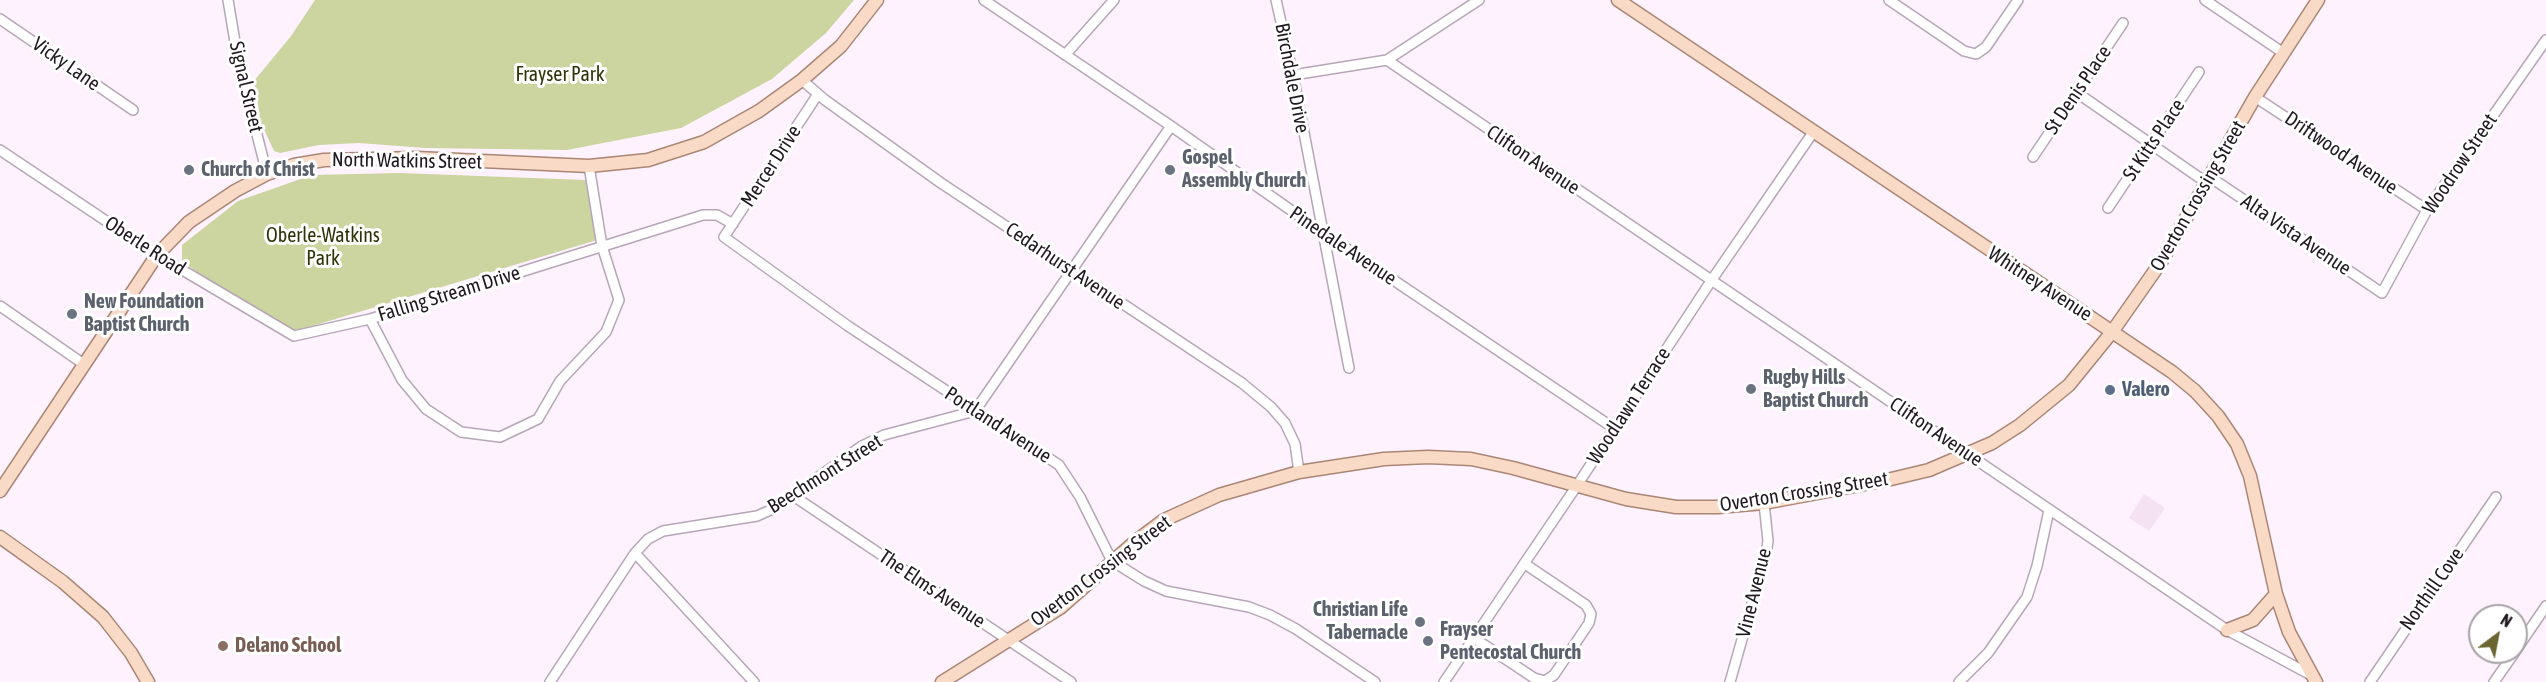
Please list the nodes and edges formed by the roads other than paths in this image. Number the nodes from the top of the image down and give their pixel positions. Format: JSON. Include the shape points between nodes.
{"nodes":[{"id":1,"x":228,"y":0,"type":"edge"},
{"id":2,"x":877,"y":0,"type":"edge"},
{"id":3,"x":984,"y":0,"type":"edge"},
{"id":4,"x":1114,"y":0,"type":"edge"},
{"id":5,"x":1276,"y":0,"type":"edge"},
{"id":6,"x":1479,"y":0,"type":"edge"},
{"id":7,"x":1618,"y":0,"type":"edge"},
{"id":8,"x":1888,"y":0,"type":"edge"},
{"id":9,"x":2018,"y":0,"type":"edge"},
{"id":10,"x":2205,"y":0,"type":"edge"},
{"id":11,"x":2318,"y":0,"type":"edge"},
{"id":12,"x":0,"y":19,"type":"edge"},
{"id":13,"x":2123,"y":23,"type":"dead end"},
{"id":14,"x":2546,"y":40,"type":"edge"},
{"id":15,"x":2282,"y":52,"type":"junction"},
{"id":16,"x":1065,"y":55,"type":"junction"},
{"id":17,"x":1387,"y":60,"type":"junction"},
{"id":18,"x":2199,"y":72,"type":"dead end"},
{"id":19,"x":1293,"y":75,"type":"junction"},
{"id":20,"x":802,"y":80,"type":"junction"},
{"id":21,"x":2076,"y":92,"type":"junction"},
{"id":22,"x":818,"y":94,"type":"junction"},
{"id":23,"x":2255,"y":97,"type":"junction"},
{"id":24,"x":133,"y":110,"type":"dead end"},
{"id":25,"x":1171,"y":126,"type":"junction"},
{"id":26,"x":1814,"y":131,"type":"junction"},
{"id":27,"x":2151,"y":144,"type":"junction"},
{"id":28,"x":0,"y":150,"type":"edge"},
{"id":29,"x":2033,"y":157,"type":"dead end"},
{"id":30,"x":589,"y":166,"type":"junction"},
{"id":31,"x":267,"y":174,"type":"junction"},
{"id":32,"x":2208,"y":180,"type":"junction"},
{"id":33,"x":2108,"y":208,"type":"dead end"},
{"id":34,"x":2427,"y":210,"type":"junction"},
{"id":35,"x":733,"y":224,"type":"junction"},
{"id":36,"x":1322,"y":232,"type":"junction"},
{"id":37,"x":724,"y":237,"type":"joint"},
{"id":38,"x":602,"y":246,"type":"junction"},
{"id":39,"x":157,"y":255,"type":"junction"},
{"id":40,"x":1071,"y":269,"type":"junction"},
{"id":41,"x":1711,"y":281,"type":"junction"},
{"id":42,"x":2382,"y":294,"type":"joint"},
{"id":43,"x":0,"y":306,"type":"edge"},
{"id":44,"x":370,"y":319,"type":"junction"},
{"id":45,"x":2112,"y":332,"type":"junction"},
{"id":46,"x":294,"y":336,"type":"joint"},
{"id":47,"x":85,"y":364,"type":"junction"},
{"id":48,"x":1349,"y":368,"type":"dead end"},
{"id":49,"x":975,"y":411,"type":"junction"},
{"id":50,"x":1615,"y":429,"type":"junction"},
{"id":51,"x":1968,"y":453,"type":"junction"},
{"id":52,"x":1299,"y":472,"type":"junction"},
{"id":53,"x":1576,"y":487,"type":"junction"},
{"id":54,"x":0,"y":490,"type":"edge"},
{"id":55,"x":792,"y":495,"type":"junction"},
{"id":56,"x":2496,"y":496,"type":"dead end"},
{"id":57,"x":1764,"y":503,"type":"junction"},
{"id":58,"x":2049,"y":510,"type":"junction"},
{"id":59,"x":0,"y":537,"type":"edge"},
{"id":60,"x":635,"y":553,"type":"junction"},
{"id":61,"x":1112,"y":561,"type":"junction"},
{"id":62,"x":1525,"y":564,"type":"junction"},
{"id":63,"x":2276,"y":594,"type":"junction"},
{"id":64,"x":2546,"y":606,"type":"edge"},
{"id":65,"x":2227,"y":630,"type":"junction"},
{"id":66,"x":2528,"y":632,"type":"edge"},
{"id":67,"x":1474,"y":638,"type":"junction"},
{"id":68,"x":1008,"y":640,"type":"junction"},
{"id":69,"x":2506,"y":664,"type":"edge"},
{"id":70,"x":2314,"y":678,"type":"edge"},
{"id":71,"x":148,"y":682,"type":"edge"},
{"id":72,"x":550,"y":682,"type":"edge"},
{"id":73,"x":754,"y":682,"type":"edge"},
{"id":74,"x":942,"y":682,"type":"edge"},
{"id":75,"x":1071,"y":682,"type":"edge"},
{"id":76,"x":1375,"y":682,"type":"edge"},
{"id":77,"x":1444,"y":682,"type":"edge"},
{"id":78,"x":1730,"y":682,"type":"edge"},
{"id":79,"x":1959,"y":682,"type":"edge"},
{"id":80,"x":2370,"y":682,"type":"edge"},
{"id":81,"x":2494,"y":682,"type":"edge"}],
"edges":[{"from":1,"to":31,"type":"street","name":"Signal Street","via":[[238,60]]},
{"from":2,"to":20,"type":"main road","name":"North Watkins Street","via":[[841,46]]},
{"from":3,"to":16,"type":"street","name":"Pinedale Avenue"},
{"from":4,"to":16,"type":"street"},
{"from":5,"to":19,"type":"street","name":"Birchdale Drive"},
{"from":6,"to":17,"type":"street"},
{"from":7,"to":26,"type":"main road","name":"Whitney Avenue"},
{"from":8,"to":9,"type":"street","via":[[1964,51],[1976,54],[1986,47]]},
{"from":10,"to":15,"type":"street"},
{"from":11,"to":15,"type":"main road","name":"Overton Crossing Street"},
{"from":12,"to":24,"type":"street","name":"Vicky Lane"},
{"from":13,"to":21,"type":"street","name":"St Denis Place"},
{"from":14,"to":34,"type":"street","name":"Woodrow Street"},
{"from":15,"to":23,"type":"main road","name":"Overton Crossing Street"},
{"from":16,"to":25,"type":"street","name":"Pinedale Avenue"},
{"from":17,"to":19,"type":"street"},
{"from":17,"to":41,"type":"street","name":"Clifton Avenue"},
{"from":18,"to":27,"type":"street","name":"St Kitts Place"},
{"from":19,"to":36,"type":"street","name":"Birchdale Drive"},
{"from":20,"to":22,"type":"street","name":"Cedarhurst Avenue"},
{"from":20,"to":30,"type":"main road","name":"North Watkins Street","via":[[759,111],[704,142],[648,160]]},
{"from":21,"to":27,"type":"street","name":"Alta Vista Avenue"},
{"from":21,"to":29,"type":"street","name":"St Denis Place"},
{"from":22,"to":35,"type":"street","name":"Mercer Drive"},
{"from":22,"to":40,"type":"street","name":"Cedarhurst Avenue"},
{"from":23,"to":32,"type":"main road","name":"Overton Crossing Street"},
{"from":23,"to":34,"type":"street","name":"Driftwood Avenue"},
{"from":25,"to":36,"type":"street","name":"Pinedale Avenue"},
{"from":25,"to":40,"type":"street"},
{"from":26,"to":41,"type":"street","name":"Woodlawn Terrace"},
{"from":26,"to":45,"type":"main road","name":"Whitney Avenue"},
{"from":27,"to":32,"type":"street","name":"Alta Vista Avenue"},
{"from":27,"to":33,"type":"street","name":"St Kitts Place"},
{"from":28,"to":39,"type":"street","name":"Oberle Road"},
{"from":30,"to":31,"type":"main road","name":"North Watkins Street","via":[[350,158],[324,159]]},
{"from":30,"to":38,"type":"street"},
{"from":31,"to":39,"type":"main road","name":"North Watkins Street","via":[[196,216]]},
{"from":32,"to":42,"type":"street","name":"Alta Vista Avenue"},
{"from":32,"to":45,"type":"main road","name":"Overton Crossing Street","via":[[2161,262]]},
{"from":34,"to":42,"type":"street","name":"Woodrow Street"},
{"from":35,"to":37,"type":"street","name":"Mercer Drive"},
{"from":35,"to":38,"type":"street","name":"Falling Stream Drive","via":[[717,215],[704,215]]},
{"from":36,"to":48,"type":"street","name":"Birchdale Drive"},
{"from":36,"to":50,"type":"street","name":"Pinedale Avenue"},
{"from":37,"to":49,"type":"street","name":"Portland Avenue"},
{"from":38,"to":44,"type":"street","name":"Falling Stream Drive"},
{"from":38,"to":44,"type":"street","via":[[619,300],[606,332],[560,381],[538,420],[500,437],[461,432],[426,409],[402,380]]},
{"from":39,"to":46,"type":"street","name":"Oberle Road"},
{"from":39,"to":47,"type":"main road","name":"North Watkins Street"},
{"from":40,"to":49,"type":"street"},
{"from":40,"to":52,"type":"street","name":"Cedarhurst Avenue","via":[[1242,383],[1271,407],[1285,423],[1295,444]]},
{"from":41,"to":50,"type":"street","name":"Woodlawn Terrace"},
{"from":41,"to":51,"type":"street","name":"Clifton Avenue"},
{"from":43,"to":47,"type":"street"},
{"from":44,"to":46,"type":"street","name":"Falling Stream Drive"},
{"from":45,"to":51,"type":"main road","name":"Overton Crossing Street","via":[[2076,378],[2047,404],[1992,443]]},
{"from":45,"to":63,"type":"main road","name":"Whitney Avenue","via":[[2195,391],[2237,444],[2250,476]]},
{"from":47,"to":54,"type":"main road","name":"North Watkins Street"},
{"from":49,"to":55,"type":"street","name":"Beechmont Street","via":[[884,435]]},
{"from":49,"to":61,"type":"street","name":"Portland Avenue","via":[[1059,465]]},
{"from":50,"to":53,"type":"street","name":"Woodlawn Terrace"},
{"from":51,"to":57,"type":"main road","name":"Overton Crossing Street","via":[[1929,470]]},
{"from":51,"to":58,"type":"street","name":"Clifton Avenue"},
{"from":52,"to":53,"type":"main road","name":"Overton Crossing Street","via":[[1384,459],[1471,459]]},
{"from":52,"to":61,"type":"main road","name":"Overton Crossing Street","via":[[1193,505],[1164,520]]},
{"from":53,"to":57,"type":"main road","name":"Overton Crossing Street","via":[[1676,507]]},
{"from":53,"to":62,"type":"street","name":"Woodlawn Terrace"},
{"from":55,"to":60,"type":"street","name":"Beechmont Street","via":[[757,516],[663,531]]},
{"from":55,"to":68,"type":"street","name":"The Elms Avenue"},
{"from":56,"to":80,"type":"street","name":"Northill Cove"},
{"from":57,"to":78,"type":"street","name":"Vine Avenue","via":[[1766,554]]},
{"from":58,"to":65,"type":"street","name":"Clifton Avenue"},
{"from":58,"to":79,"type":"street","via":[[2027,597],[1988,653]]},
{"from":59,"to":71,"type":"main road","via":[[63,582],[103,617]]},
{"from":60,"to":72,"type":"street","name":"Beechmont Street"},
{"from":60,"to":73,"type":"street"},
{"from":61,"to":68,"type":"main road","name":"Overton Crossing Street","via":[[1060,608]]},
{"from":61,"to":76,"type":"street","via":[[1166,591],[1249,607],[1270,615]]},
{"from":62,"to":67,"type":"street","name":"Woodlawn Terrace"},
{"from":62,"to":67,"type":"street","via":[[1586,605],[1591,614],[1554,675],[1545,681],[1534,678]]},
{"from":63,"to":65,"type":"main road","via":[[2253,620]]},
{"from":63,"to":70,"type":"main road","name":"Whitney Avenue","via":[[2289,632]]},
{"from":64,"to":66,"type":"street"},
{"from":65,"to":70,"type":"street","name":"Clifton Avenue"},
{"from":67,"to":77,"type":"street","name":"Woodlawn Terrace"},
{"from":68,"to":74,"type":"main road","name":"Overton Crossing Street"},
{"from":68,"to":75,"type":"street","name":"The Elms Avenue"},
{"from":69,"to":81,"type":"street"}]}
